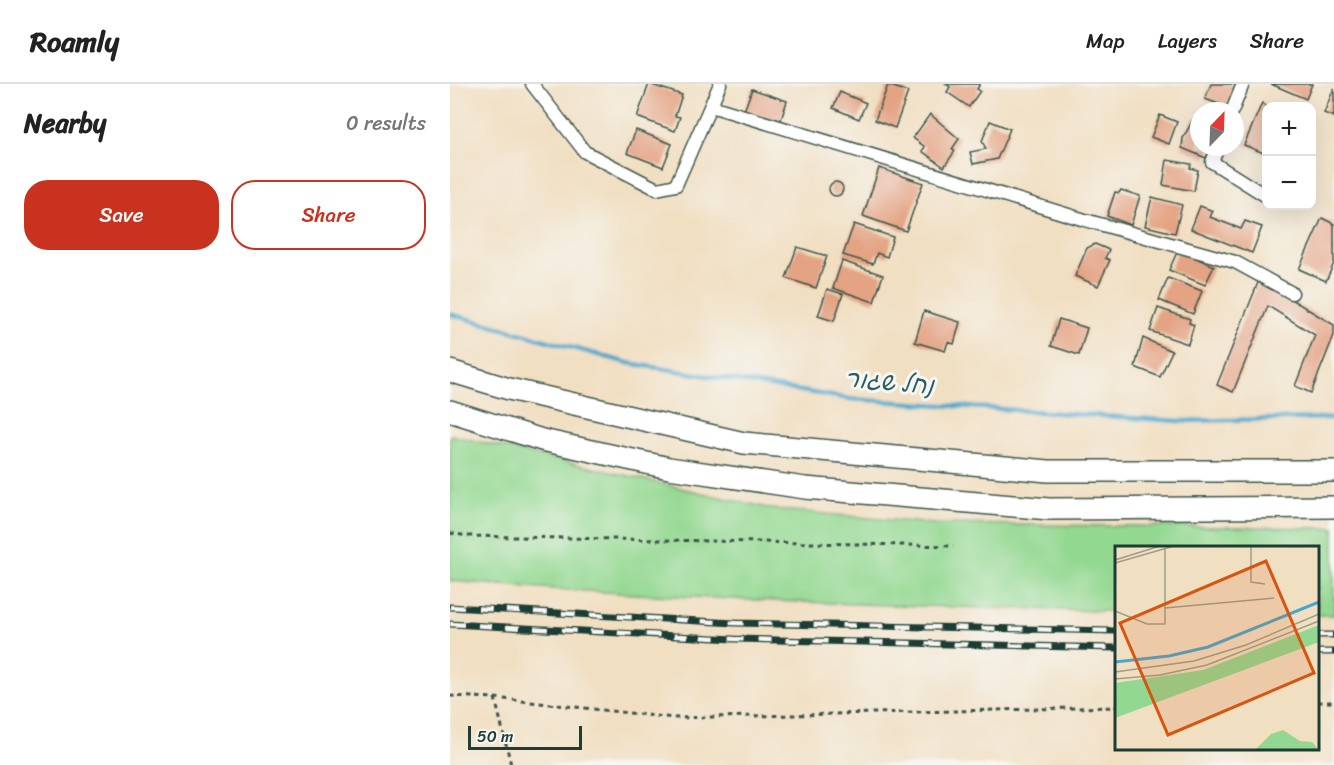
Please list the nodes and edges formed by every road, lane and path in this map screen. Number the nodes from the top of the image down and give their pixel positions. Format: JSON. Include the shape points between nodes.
{"nodes":[{"id":1,"x":532,"y":84,"type":"edge"},
{"id":2,"x":720,"y":84,"type":"edge"},
{"id":3,"x":1243,"y":84,"type":"edge"},
{"id":4,"x":1236,"y":102,"type":"edge"},
{"id":5,"x":711,"y":106,"type":"junction"},
{"id":6,"x":1214,"y":156,"type":"edge"},
{"id":7,"x":1262,"y":193,"type":"edge"},
{"id":8,"x":1292,"y":293,"type":"dead end"},
{"id":9,"x":450,"y":371,"type":"edge"},
{"id":10,"x":450,"y":411,"type":"edge"},
{"id":11,"x":1334,"y":471,"type":"edge"},
{"id":12,"x":1334,"y":507,"type":"edge"},
{"id":13,"x":450,"y":533,"type":"edge"},
{"id":14,"x":954,"y":546,"type":"dead end"},
{"id":15,"x":450,"y":696,"type":"edge"},
{"id":16,"x":495,"y":698,"type":"junction"},
{"id":17,"x":1115,"y":707,"type":"edge"},
{"id":18,"x":511,"y":765,"type":"edge"}],
"edges":[{"from":1,"to":5,"type":"street","via":[[585,152],[657,189],[676,185]]},
{"from":2,"to":5,"type":"street"},
{"from":3,"to":4,"type":"street"},
{"from":5,"to":8,"type":"street","via":[[1235,262]]},
{"from":6,"to":7,"type":"street","via":[[1212,162]]},
{"from":9,"to":11,"type":"highway","via":[[509,390],[744,443],[1048,471]]},
{"from":10,"to":12,"type":"highway","via":[[542,440],[669,468],[805,489],[1049,509]]},
{"from":13,"to":14,"type":"path"},
{"from":15,"to":16,"type":"path"},
{"from":16,"to":17,"type":"path","via":[[673,718]]},
{"from":16,"to":18,"type":"path"}]}
